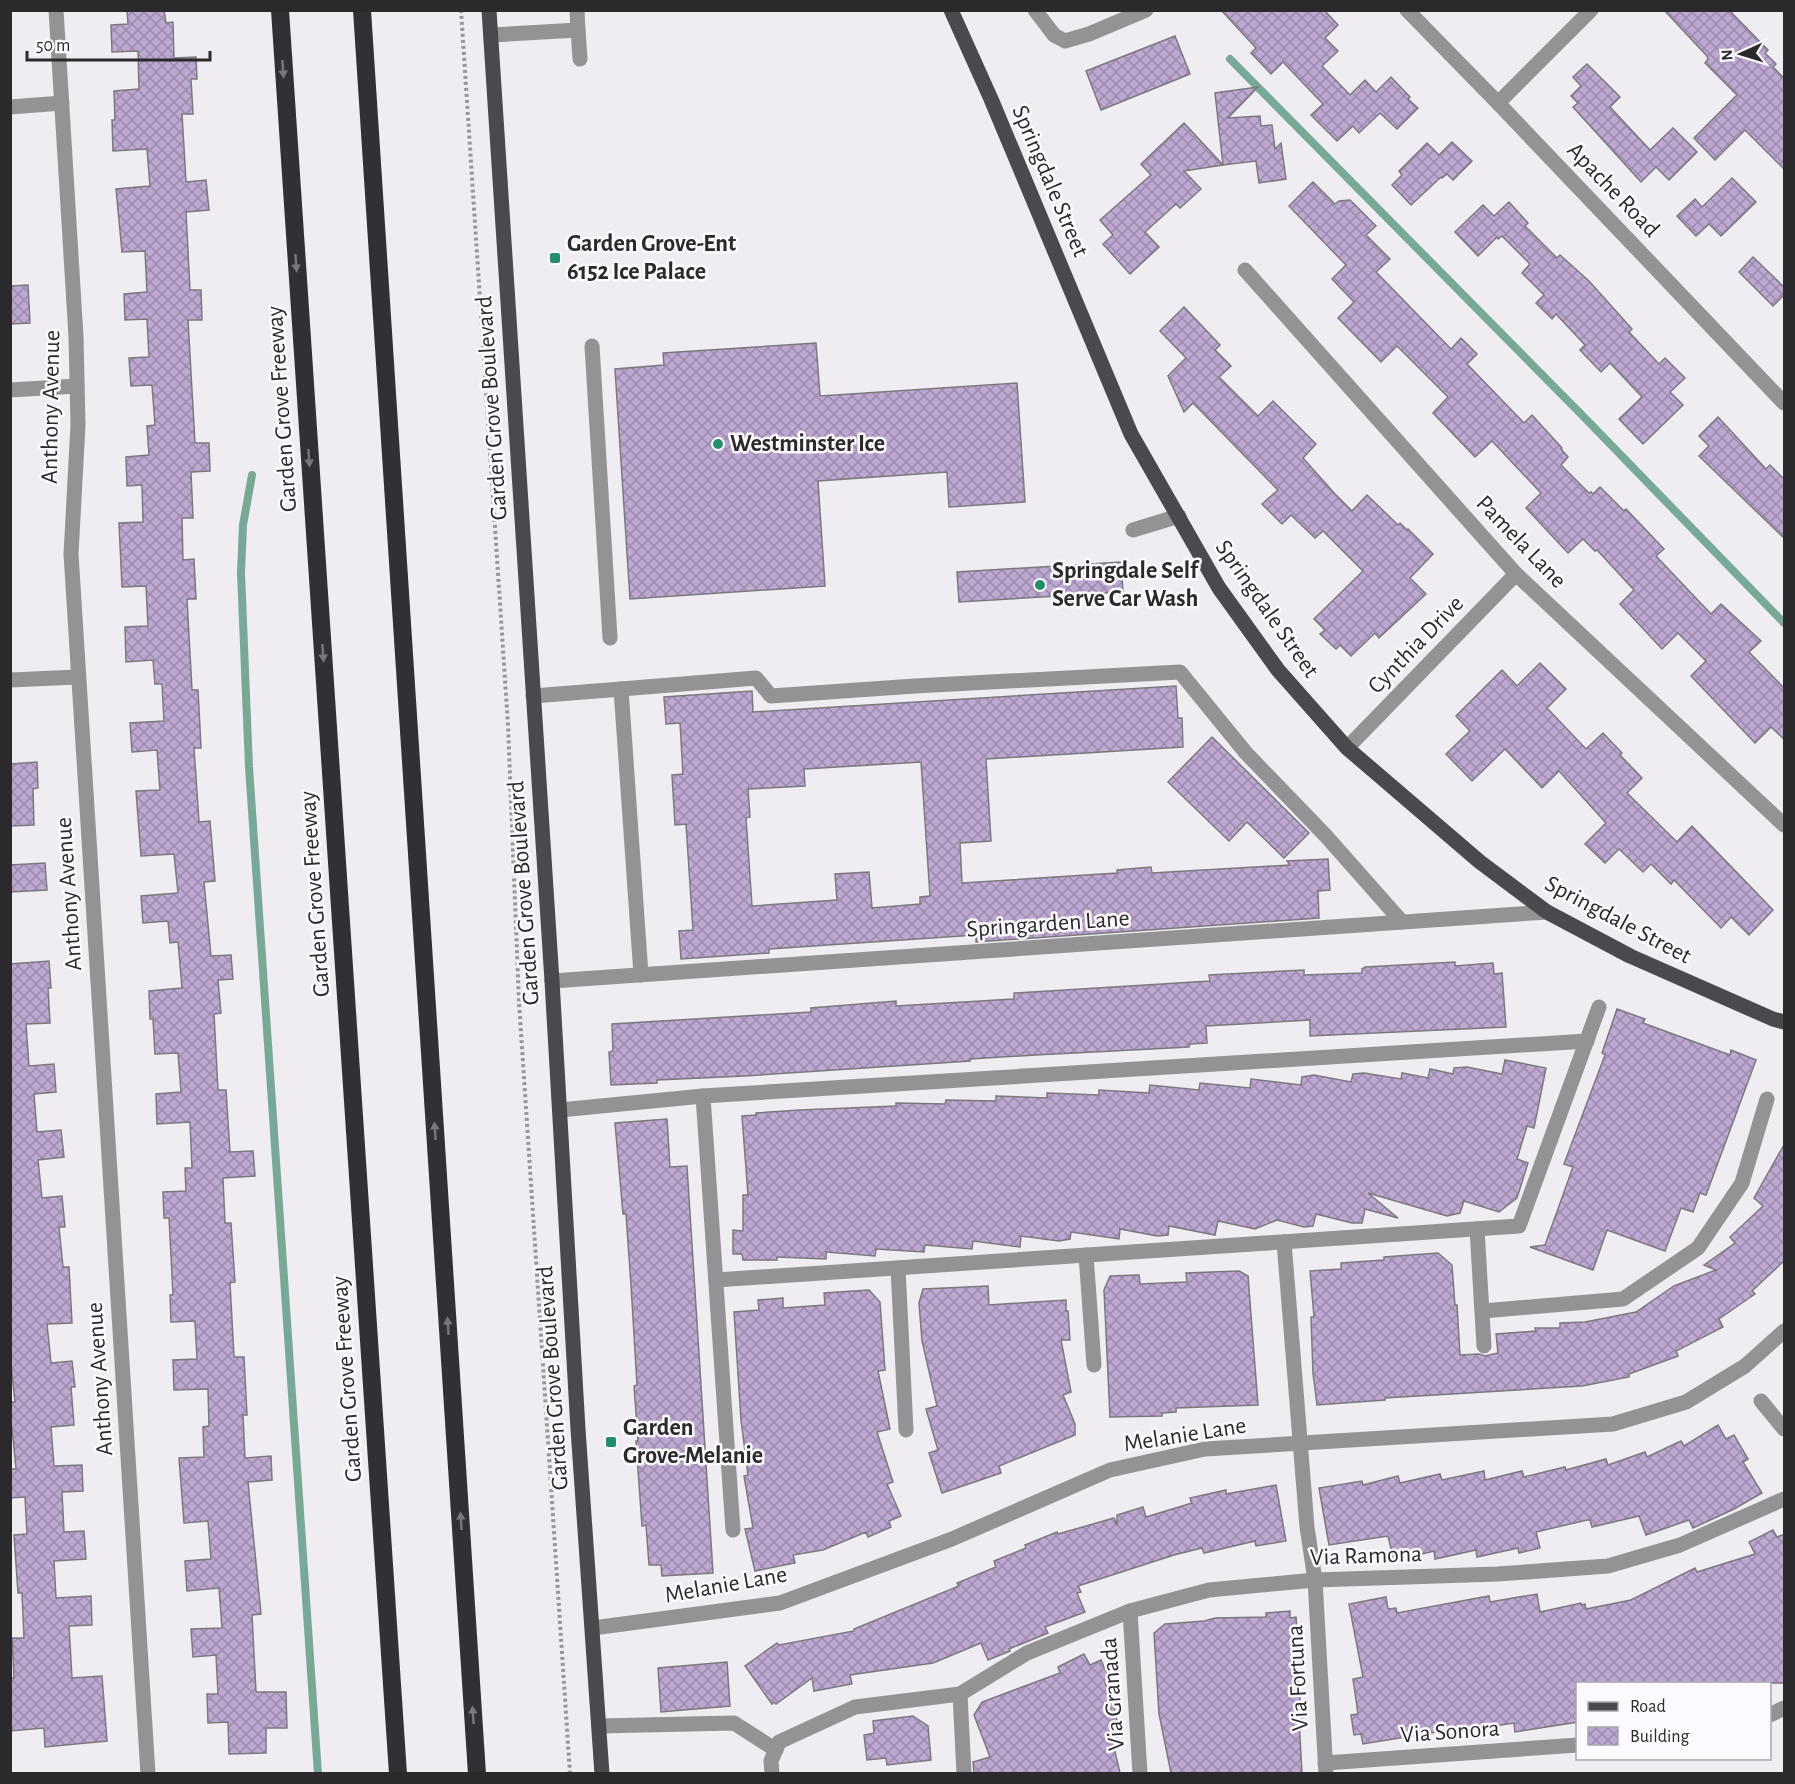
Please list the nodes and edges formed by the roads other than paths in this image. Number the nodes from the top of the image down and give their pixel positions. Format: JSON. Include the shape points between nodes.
{"nodes":[{"id":1,"x":56,"y":10,"type":"edge"},
{"id":2,"x":280,"y":10,"type":"edge"},
{"id":3,"x":362,"y":10,"type":"edge"},
{"id":4,"x":489,"y":10,"type":"edge"},
{"id":5,"x":577,"y":10,"type":"edge"},
{"id":6,"x":951,"y":10,"type":"edge"},
{"id":7,"x":1035,"y":10,"type":"edge"},
{"id":8,"x":1146,"y":10,"type":"edge"},
{"id":9,"x":1407,"y":10,"type":"edge"},
{"id":10,"x":1591,"y":10,"type":"edge"},
{"id":11,"x":578,"y":30,"type":"junction"},
{"id":12,"x":490,"y":35,"type":"junction"},
{"id":13,"x":580,"y":59,"type":"dead end"},
{"id":14,"x":62,"y":103,"type":"junction"},
{"id":15,"x":1498,"y":103,"type":"junction"},
{"id":16,"x":10,"y":107,"type":"edge"},
{"id":17,"x":1245,"y":270,"type":"dead end"},
{"id":18,"x":592,"y":346,"type":"dead end"},
{"id":19,"x":77,"y":386,"type":"junction"},
{"id":20,"x":10,"y":390,"type":"edge"},
{"id":21,"x":1785,"y":403,"type":"edge"},
{"id":22,"x":1179,"y":516,"type":"junction"},
{"id":23,"x":1133,"y":530,"type":"dead end"},
{"id":24,"x":1516,"y":574,"type":"junction"},
{"id":25,"x":610,"y":638,"type":"dead end"},
{"id":26,"x":78,"y":676,"type":"junction"},
{"id":27,"x":10,"y":680,"type":"edge"},
{"id":28,"x":621,"y":689,"type":"junction"},
{"id":29,"x":533,"y":696,"type":"junction"},
{"id":30,"x":1347,"y":748,"type":"junction"},
{"id":31,"x":1785,"y":825,"type":"edge"},
{"id":32,"x":1546,"y":912,"type":"junction"},
{"id":33,"x":1402,"y":922,"type":"junction"},
{"id":34,"x":641,"y":975,"type":"junction"},
{"id":35,"x":552,"y":981,"type":"junction"},
{"id":36,"x":1599,"y":1007,"type":"dead end"},
{"id":37,"x":1785,"y":1022,"type":"edge"},
{"id":38,"x":1587,"y":1041,"type":"junction"},
{"id":39,"x":703,"y":1096,"type":"junction"},
{"id":40,"x":1767,"y":1099,"type":"dead end"},
{"id":41,"x":560,"y":1110,"type":"junction"},
{"id":42,"x":1477,"y":1229,"type":"junction"},
{"id":43,"x":1284,"y":1242,"type":"junction"},
{"id":44,"x":1086,"y":1256,"type":"junction"},
{"id":45,"x":898,"y":1268,"type":"junction"},
{"id":46,"x":716,"y":1280,"type":"junction"},
{"id":47,"x":1483,"y":1311,"type":"junction"},
{"id":48,"x":1785,"y":1331,"type":"edge"},
{"id":49,"x":1484,"y":1346,"type":"dead end"},
{"id":50,"x":1095,"y":1365,"type":"dead end"},
{"id":51,"x":1761,"y":1401,"type":"dead end"},
{"id":52,"x":1785,"y":1429,"type":"edge"},
{"id":53,"x":906,"y":1430,"type":"dead end"},
{"id":54,"x":1300,"y":1443,"type":"junction"},
{"id":55,"x":1785,"y":1498,"type":"edge"},
{"id":56,"x":732,"y":1530,"type":"dead end"},
{"id":57,"x":1315,"y":1580,"type":"junction"},
{"id":58,"x":1130,"y":1611,"type":"junction"},
{"id":59,"x":593,"y":1628,"type":"junction"},
{"id":60,"x":960,"y":1694,"type":"junction"},
{"id":61,"x":1785,"y":1708,"type":"edge"},
{"id":62,"x":1771,"y":1715,"type":"edge"},
{"id":63,"x":599,"y":1726,"type":"junction"},
{"id":64,"x":1576,"y":1745,"type":"edge"},
{"id":65,"x":776,"y":1750,"type":"junction"},
{"id":66,"x":1326,"y":1768,"type":"edge"},
{"id":67,"x":148,"y":1773,"type":"edge"},
{"id":68,"x":398,"y":1773,"type":"edge"},
{"id":69,"x":477,"y":1773,"type":"edge"},
{"id":70,"x":602,"y":1773,"type":"edge"},
{"id":71,"x":771,"y":1773,"type":"edge"},
{"id":72,"x":964,"y":1773,"type":"edge"},
{"id":73,"x":1140,"y":1773,"type":"edge"}],
"edges":[{"from":1,"to":14,"type":"street","name":"Anthony Avenue"},
{"from":2,"to":68,"type":"highway","name":"Garden Grove Freeway","one_way":true},
{"from":69,"to":3,"type":"highway","one_way":true},
{"from":4,"to":12,"type":"main road","name":"Garden Grove Boulevard"},
{"from":5,"to":11,"type":"street"},
{"from":6,"to":22,"type":"main road","name":"Springdale Street","via":[[1131,434]]},
{"from":7,"to":8,"type":"street","via":[[1054,35],[1065,41]]},
{"from":9,"to":15,"type":"street","name":"Apache Road"},
{"from":10,"to":15,"type":"street"},
{"from":11,"to":12,"type":"street"},
{"from":11,"to":13,"type":"street"},
{"from":12,"to":29,"type":"main road","name":"Garden Grove Boulevard"},
{"from":14,"to":16,"type":"street"},
{"from":14,"to":19,"type":"street","name":"Anthony Avenue"},
{"from":15,"to":21,"type":"street","name":"Apache Road"},
{"from":17,"to":24,"type":"street","name":"Pamela Lane"},
{"from":18,"to":25,"type":"street"},
{"from":19,"to":20,"type":"street"},
{"from":19,"to":26,"type":"street","name":"Anthony Avenue","via":[[71,554]]},
{"from":22,"to":23,"type":"street"},
{"from":22,"to":30,"type":"main road","name":"Springdale Street","via":[[1220,588],[1278,670]]},
{"from":24,"to":30,"type":"street","name":"Cynthia Drive"},
{"from":24,"to":31,"type":"street","name":"Pamela Lane"},
{"from":26,"to":27,"type":"street"},
{"from":26,"to":67,"type":"street","name":"Anthony Avenue"},
{"from":28,"to":29,"type":"street"},
{"from":28,"to":33,"type":"street","via":[[756,678],[771,696],[1180,672],[1246,753]]},
{"from":28,"to":34,"type":"street"},
{"from":29,"to":35,"type":"main road","name":"Garden Grove Boulevard"},
{"from":30,"to":32,"type":"main road","name":"Springdale Street","via":[[1480,862]]},
{"from":32,"to":33,"type":"street","name":"Springarden Lane"},
{"from":32,"to":37,"type":"main road","name":"Springdale Street","via":[[1630,956]]},
{"from":33,"to":34,"type":"street","name":"Springarden Lane"},
{"from":34,"to":35,"type":"street","name":"Springarden Lane"},
{"from":35,"to":41,"type":"main road","name":"Garden Grove Boulevard"},
{"from":36,"to":38,"type":"street"},
{"from":38,"to":39,"type":"street"},
{"from":38,"to":42,"type":"street","via":[[1519,1226]]},
{"from":39,"to":41,"type":"street"},
{"from":39,"to":46,"type":"street"},
{"from":40,"to":47,"type":"street","via":[[1742,1183],[1698,1248],[1623,1299]]},
{"from":41,"to":59,"type":"main road","name":"Garden Grove Boulevard"},
{"from":42,"to":43,"type":"street"},
{"from":42,"to":47,"type":"street"},
{"from":43,"to":44,"type":"street"},
{"from":43,"to":54,"type":"street","name":"Via Fortuna"},
{"from":44,"to":45,"type":"street"},
{"from":44,"to":50,"type":"street"},
{"from":45,"to":46,"type":"street"},
{"from":45,"to":53,"type":"street"},
{"from":46,"to":56,"type":"street"},
{"from":47,"to":49,"type":"street"},
{"from":48,"to":54,"type":"street","name":"Melanie Lane","via":[[1745,1366],[1686,1402],[1613,1424]]},
{"from":51,"to":52,"type":"street"},
{"from":54,"to":57,"type":"street","name":"Via Fortuna"},
{"from":54,"to":59,"type":"street","name":"Melanie Lane","via":[[1205,1449],[1110,1470],[952,1539],[780,1604]]},
{"from":55,"to":57,"type":"street","name":"Via Ramona","via":[[1680,1545],[1608,1566]]},
{"from":57,"to":58,"type":"street","name":"Via Ramona","via":[[1209,1590]]},
{"from":57,"to":66,"type":"street","name":"Via Fortuna"},
{"from":58,"to":60,"type":"street","name":"Via Ramona","via":[[1027,1653]]},
{"from":58,"to":73,"type":"street","name":"Via Granada"},
{"from":59,"to":63,"type":"main road","name":"Garden Grove Boulevard"},
{"from":60,"to":65,"type":"street","via":[[855,1707],[779,1742]]},
{"from":60,"to":72,"type":"street"},
{"from":61,"to":62,"type":"street"},
{"from":63,"to":65,"type":"street","via":[[734,1723]]},
{"from":63,"to":70,"type":"main road","name":"Garden Grove Boulevard"},
{"from":64,"to":66,"type":"street","name":"Via Sonora"},
{"from":65,"to":71,"type":"street"}]}
